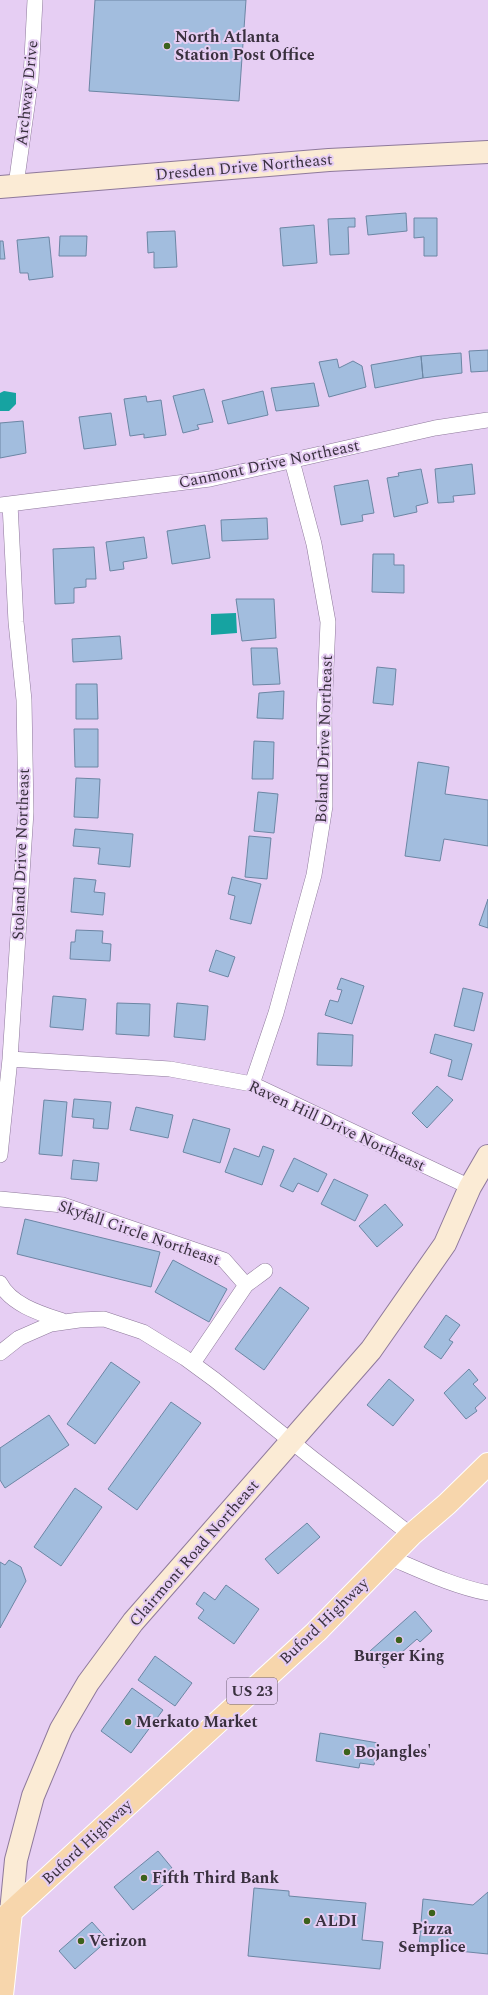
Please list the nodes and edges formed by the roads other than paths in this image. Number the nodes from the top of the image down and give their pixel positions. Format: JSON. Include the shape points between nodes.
{"nodes":[{"id":1,"x":35,"y":0,"type":"edge"},
{"id":2,"x":488,"y":152,"type":"edge"},
{"id":3,"x":8,"y":186,"type":"edge"},
{"id":4,"x":488,"y":420,"type":"edge"},
{"id":5,"x":292,"y":461,"type":"junction"},
{"id":6,"x":5,"y":505,"type":"edge"},
{"id":7,"x":10,"y":1059,"type":"junction"},
{"id":8,"x":252,"y":1084,"type":"junction"},
{"id":9,"x":0,"y":1155,"type":"edge"},
{"id":10,"x":488,"y":1156,"type":"edge"},
{"id":11,"x":470,"y":1187,"type":"junction"},
{"id":12,"x":0,"y":1199,"type":"edge"},
{"id":13,"x":265,"y":1271,"type":"dead end"},
{"id":14,"x":0,"y":1283,"type":"edge"},
{"id":15,"x":246,"y":1285,"type":"junction"},
{"id":16,"x":64,"y":1322,"type":"junction"},
{"id":17,"x":0,"y":1353,"type":"edge"},
{"id":18,"x":193,"y":1364,"type":"junction"},
{"id":19,"x":291,"y":1442,"type":"junction"},
{"id":20,"x":488,"y":1464,"type":"edge"},
{"id":21,"x":411,"y":1535,"type":"junction"},
{"id":22,"x":389,"y":1557,"type":"junction"},
{"id":23,"x":488,"y":1593,"type":"edge"},
{"id":24,"x":5,"y":1917,"type":"edge"},
{"id":25,"x":2,"y":1995,"type":"edge"}],
"edges":[{"from":1,"to":3,"type":"street","name":"Archway Drive","via":[[31,78]]},
{"from":2,"to":3,"type":"main road","name":"Dresden Drive Northeast","via":[[329,160]]},
{"from":4,"to":5,"type":"street","name":"Canmont Drive Northeast","via":[[435,428]]},
{"from":5,"to":6,"type":"street","name":"Canmont Drive Northeast","via":[[210,479]]},
{"from":5,"to":8,"type":"street","name":"Boland Drive Northeast","via":[[314,544],[328,622],[324,715],[325,806],[314,875],[276,1012]]},
{"from":6,"to":7,"type":"street","name":"Stoland Drive Northeast","via":[[24,700],[26,812]]},
{"from":7,"to":8,"type":"street","name":"Raven Hill Drive Northeast","via":[[170,1069]]},
{"from":7,"to":9,"type":"street","name":"Stoland Drive Northeast"},
{"from":8,"to":11,"type":"street","name":"Raven Hill Drive Northeast"},
{"from":10,"to":11,"type":"main road","name":"Clairmont Road Northeast"},
{"from":11,"to":19,"type":"main road","name":"Clairmont Road Northeast","via":[[445,1244],[424,1276],[371,1350]]},
{"from":12,"to":15,"type":"street","name":"Skyfall Circle Northeast","via":[[63,1205],[224,1260]]},
{"from":13,"to":15,"type":"street"},
{"from":14,"to":16,"type":"street","via":[[20,1304]]},
{"from":15,"to":18,"type":"street"},
{"from":16,"to":17,"type":"street","via":[[51,1324],[19,1338]]},
{"from":16,"to":18,"type":"street","via":[[104,1319],[143,1332]]},
{"from":18,"to":19,"type":"street"},
{"from":19,"to":21,"type":"street"},
{"from":19,"to":24,"type":"main road","name":"Clairmont Road Northeast","via":[[124,1634],[78,1699],[44,1768],[26,1820]]},
{"from":20,"to":21,"type":"main road","name":"Buford Highway","number":"US 23"},
{"from":21,"to":22,"type":"main road","name":"Buford Highway","number":"US 23"},
{"from":22,"to":23,"type":"street","via":[[432,1576]]},
{"from":22,"to":24,"type":"main road","name":"Buford Highway","number":"US 23","via":[[316,1632]]},
{"from":24,"to":25,"type":"main road","name":"Clairmont Road Northeast"}]}
